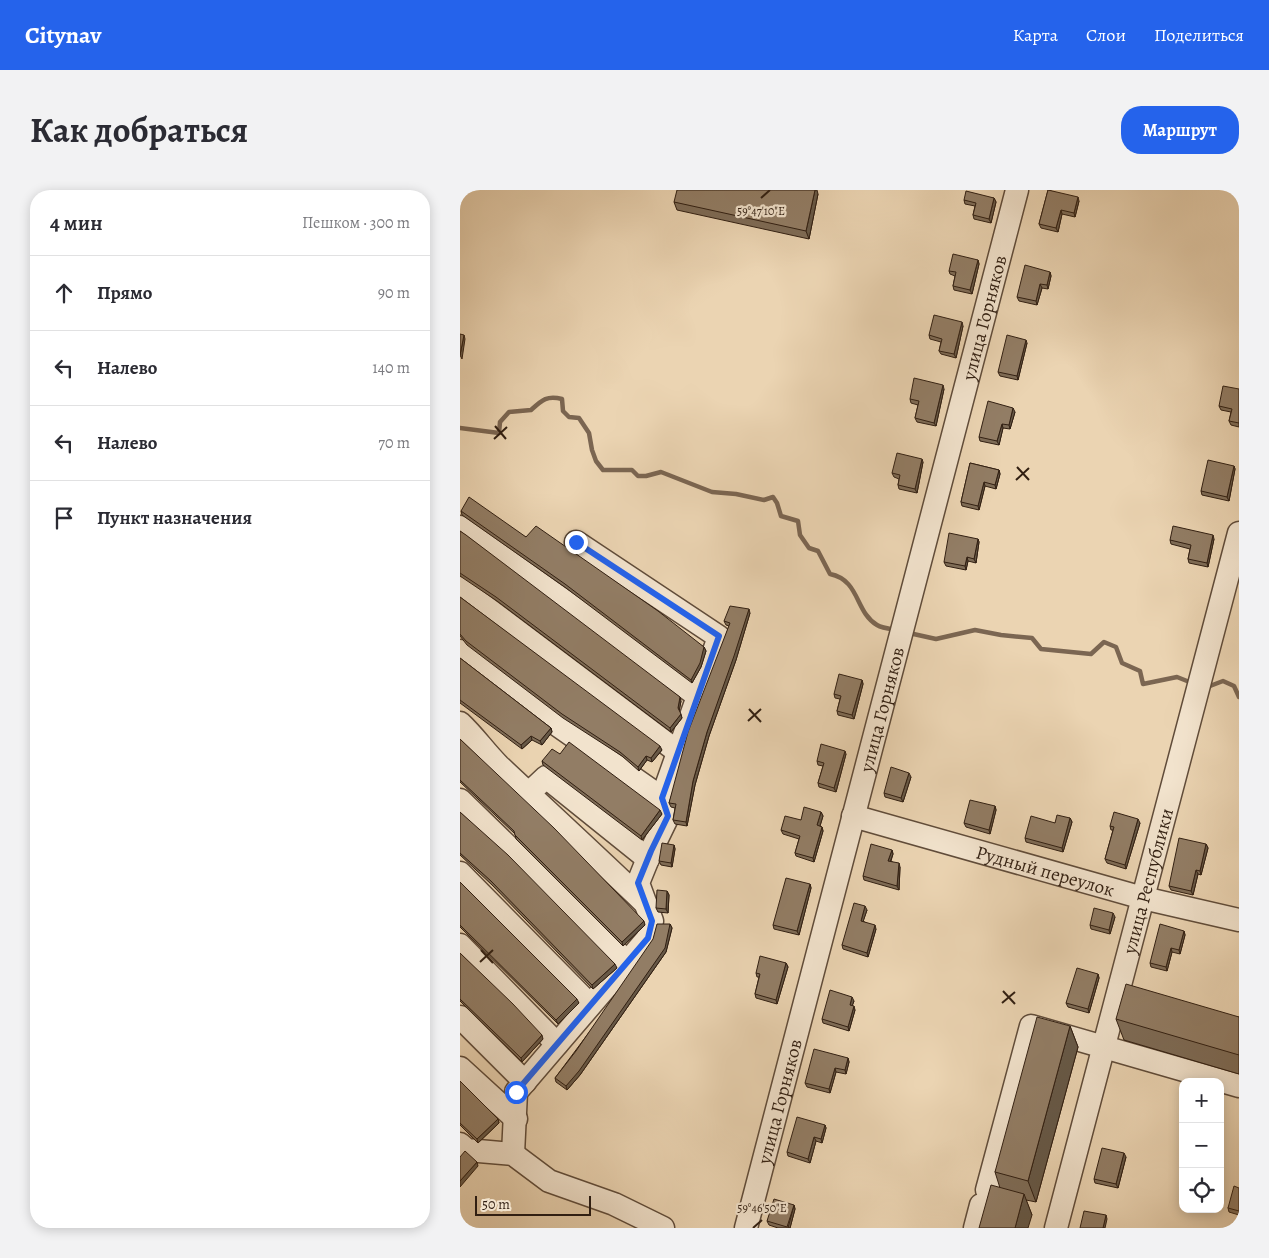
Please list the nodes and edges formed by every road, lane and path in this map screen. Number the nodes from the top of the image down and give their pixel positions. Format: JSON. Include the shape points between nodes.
{"nodes":[{"id":1,"x":1017,"y":190,"type":"edge"},
{"id":2,"x":460,"y":527,"type":"edge"},
{"id":3,"x":1239,"y":533,"type":"edge"},
{"id":4,"x":576,"y":542,"type":"dead end"},
{"id":5,"x":460,"y":588,"type":"edge"},
{"id":6,"x":460,"y":650,"type":"edge"},
{"id":7,"x":698,"y":696,"type":"junction"},
{"id":8,"x":460,"y":723,"type":"edge"},
{"id":9,"x":678,"y":752,"type":"junction"},
{"id":10,"x":529,"y":793,"type":"junction"},
{"id":11,"x":662,"y":798,"type":"junction"},
{"id":12,"x":460,"y":800,"type":"edge"},
{"id":13,"x":853,"y":816,"type":"junction"},
{"id":14,"x":648,"y":859,"type":"junction"},
{"id":15,"x":460,"y":873,"type":"edge"},
{"id":16,"x":1144,"y":898,"type":"junction"},
{"id":17,"x":646,"y":904,"type":"junction"},
{"id":18,"x":1239,"y":920,"type":"edge"},
{"id":19,"x":460,"y":945,"type":"edge"},
{"id":20,"x":627,"y":962,"type":"junction"},
{"id":21,"x":590,"y":1005,"type":"junction"},
{"id":22,"x":460,"y":1017,"type":"edge"},
{"id":23,"x":557,"y":1044,"type":"junction"},
{"id":24,"x":1104,"y":1046,"type":"junction"},
{"id":25,"x":460,"y":1068,"type":"edge"},
{"id":26,"x":525,"y":1082,"type":"junction"},
{"id":27,"x":1239,"y":1086,"type":"edge"},
{"id":28,"x":516,"y":1119,"type":"junction"},
{"id":29,"x":461,"y":1146,"type":"edge"},
{"id":30,"x":513,"y":1154,"type":"junction"},
{"id":31,"x":663,"y":1228,"type":"edge"},
{"id":32,"x":746,"y":1228,"type":"edge"},
{"id":33,"x":975,"y":1228,"type":"edge"},
{"id":34,"x":1056,"y":1228,"type":"edge"}],
"edges":[{"from":1,"to":13,"type":"street","name":"улица Горняков"},
{"from":2,"to":7,"type":"street"},
{"from":3,"to":16,"type":"street","name":"улица Республики"},
{"from":4,"to":7,"type":"street","via":[[719,636]]},
{"from":5,"to":9,"type":"street"},
{"from":6,"to":11,"type":"street","via":[[543,715]]},
{"from":7,"to":9,"type":"street"},
{"from":8,"to":10,"type":"street"},
{"from":9,"to":11,"type":"street"},
{"from":10,"to":14,"type":"street","via":[[546,777]]},
{"from":10,"to":17,"type":"street"},
{"from":11,"to":14,"type":"street","via":[[668,816]]},
{"from":12,"to":20,"type":"street"},
{"from":13,"to":16,"type":"street","name":"Рудный переулок"},
{"from":13,"to":32,"type":"street","name":"улица Горняков"},
{"from":14,"to":17,"type":"street","via":[[638,883]]},
{"from":15,"to":21,"type":"street"},
{"from":16,"to":18,"type":"street","name":"Рудный переулок"},
{"from":16,"to":24,"type":"street","name":"улица Республики"},
{"from":17,"to":20,"type":"street","via":[[652,921],[648,938]]},
{"from":19,"to":23,"type":"street"},
{"from":20,"to":21,"type":"street"},
{"from":21,"to":23,"type":"street"},
{"from":22,"to":26,"type":"street"},
{"from":23,"to":26,"type":"street"},
{"from":24,"to":27,"type":"street"},
{"from":24,"to":33,"type":"street","via":[[1031,1026]]},
{"from":24,"to":34,"type":"street","name":"улица Республики"},
{"from":25,"to":28,"type":"street"},
{"from":26,"to":28,"type":"street","via":[[516,1092]]},
{"from":28,"to":30,"type":"street"},
{"from":29,"to":30,"type":"street","via":[[467,1150]]},
{"from":30,"to":31,"type":"street","via":[[548,1181],[614,1204]]}]}
